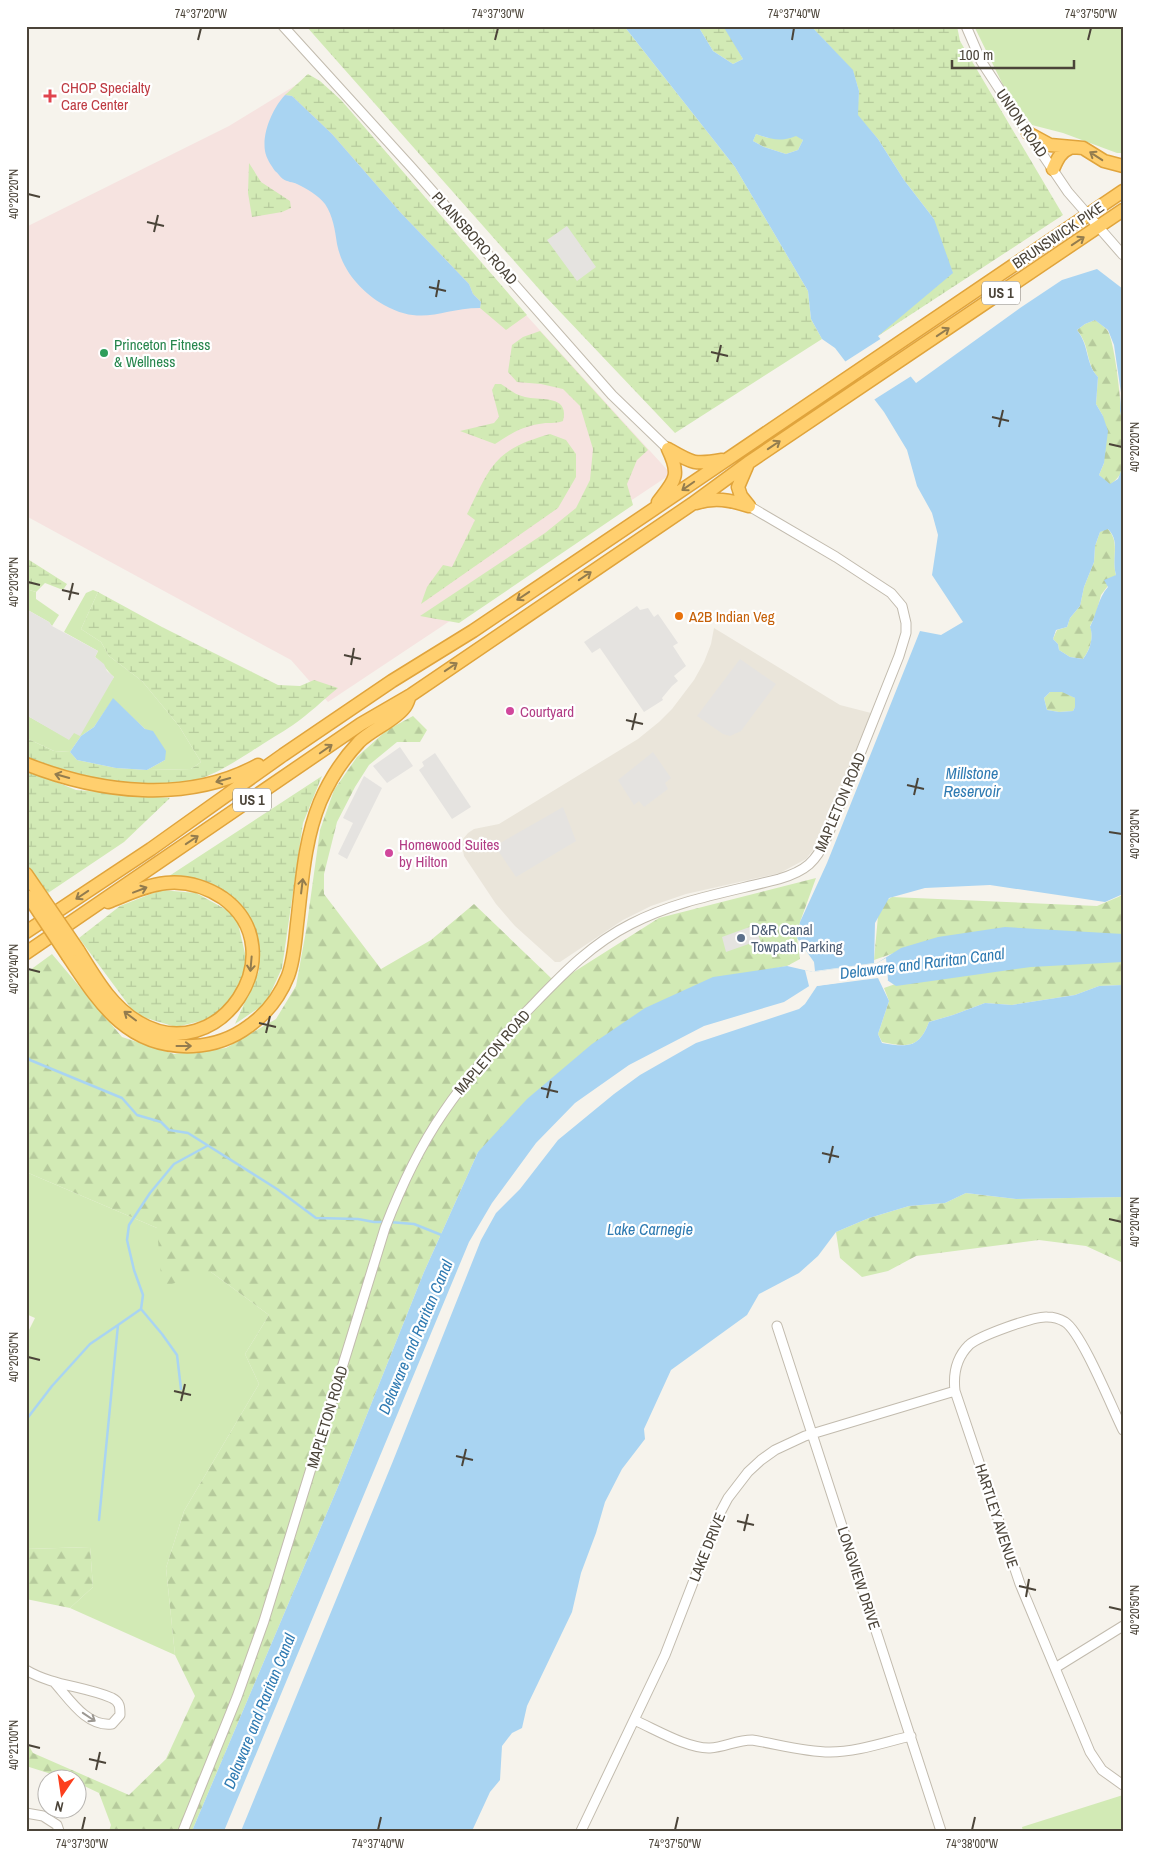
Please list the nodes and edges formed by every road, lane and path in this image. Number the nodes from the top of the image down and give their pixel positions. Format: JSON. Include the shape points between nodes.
{"nodes":[{"id":1,"x":283,"y":26,"type":"edge"},
{"id":2,"x":966,"y":26,"type":"edge"},
{"id":3,"x":1028,"y":133,"type":"junction"},
{"id":4,"x":1070,"y":148,"type":"junction"},
{"id":5,"x":1123,"y":166,"type":"edge"},
{"id":6,"x":1053,"y":169,"type":"junction"},
{"id":7,"x":1123,"y":192,"type":"edge"},
{"id":8,"x":1123,"y":210,"type":"edge"},
{"id":9,"x":1087,"y":215,"type":"junction"},
{"id":10,"x":1098,"y":227,"type":"junction"},
{"id":11,"x":1123,"y":255,"type":"edge"},
{"id":12,"x":668,"y":449,"type":"junction"},
{"id":13,"x":724,"y":460,"type":"junction"},
{"id":14,"x":748,"y":463,"type":"junction"},
{"id":15,"x":692,"y":504,"type":"junction"},
{"id":16,"x":749,"y":506,"type":"junction"},
{"id":17,"x":651,"y":511,"type":"junction"},
{"id":18,"x":410,"y":695,"type":"junction"},
{"id":19,"x":283,"y":755,"type":"junction"},
{"id":20,"x":26,"y":764,"type":"edge"},
{"id":21,"x":26,"y":874,"type":"edge"},
{"id":22,"x":31,"y":893,"type":"edge"},
{"id":23,"x":94,"y":908,"type":"junction"},
{"id":24,"x":27,"y":932,"type":"edge"},
{"id":25,"x":73,"y":953,"type":"junction"},
{"id":26,"x":26,"y":954,"type":"edge"},
{"id":27,"x":776,"y":1326,"type":"dead end"},
{"id":28,"x":956,"y":1391,"type":"junction"},
{"id":29,"x":1123,"y":1430,"type":"edge"},
{"id":30,"x":811,"y":1434,"type":"junction"},
{"id":31,"x":1123,"y":1626,"type":"edge"},
{"id":32,"x":1055,"y":1668,"type":"junction"},
{"id":33,"x":26,"y":1670,"type":"edge"},
{"id":34,"x":55,"y":1683,"type":"junction"},
{"id":35,"x":634,"y":1720,"type":"junction"},
{"id":36,"x":911,"y":1736,"type":"junction"},
{"id":37,"x":1123,"y":1785,"type":"edge"},
{"id":38,"x":26,"y":1814,"type":"edge"},
{"id":39,"x":59,"y":1831,"type":"edge"},
{"id":40,"x":183,"y":1831,"type":"edge"},
{"id":41,"x":581,"y":1831,"type":"edge"},
{"id":42,"x":941,"y":1831,"type":"edge"}],
"edges":[{"from":1,"to":12,"type":"street","name":"PLAINSBORO ROAD","via":[[612,394]]},
{"from":2,"to":3,"type":"street","name":"UNION ROAD","via":[[981,61]]},
{"from":3,"to":4,"type":"highway","via":[[1050,145]]},
{"from":3,"to":6,"type":"street","name":"UNION ROAD"},
{"from":5,"to":4,"type":"highway","one_way":true,"via":[[1104,161],[1083,148]]},
{"from":4,"to":6,"type":"highway","via":[[1061,154]]},
{"from":6,"to":9,"type":"street","name":"UNION ROAD"},
{"from":7,"to":9,"type":"highway","name":"BRUNSWICK PIKE","number":"US 1"},
{"from":8,"to":10,"type":"highway","name":"BRUNSWICK PIKE","number":"US 1"},
{"from":9,"to":10,"type":"street","name":"UNION ROAD"},
{"from":9,"to":13,"type":"highway","name":"BRUNSWICK PIKE","number":"US 1"},
{"from":10,"to":11,"type":"street","name":"UNION ROAD"},
{"from":14,"to":10,"type":"highway","name":"BRUNSWICK PIKE","number":"US 1","one_way":true},
{"from":12,"to":13,"type":"highway","via":[[700,464]]},
{"from":12,"to":17,"type":"highway","via":[[676,470],[674,480]]},
{"from":13,"to":17,"type":"highway","number":"US 1","one_way":true},
{"from":14,"to":15,"type":"highway","number":"US 1"},
{"from":14,"to":16,"type":"highway","via":[[738,487]]},
{"from":15,"to":16,"type":"highway","via":[[722,499]]},
{"from":18,"to":15,"type":"highway","number":"US 1","one_way":true},
{"from":16,"to":40,"type":"street","name":"MAPLETON ROAD","via":[[886,589],[897,599],[904,614],[906,633],[900,656],[821,850],[810,864],[790,876],[683,903],[648,915],[608,937],[573,964],[493,1048],[457,1093],[427,1140],[385,1228],[266,1613],[237,1697]]},
{"from":17,"to":19,"type":"highway","number":"US 1","one_way":true},
{"from":23,"to":18,"type":"highway","number":"US 1","one_way":true,"via":[[361,724]]},
{"from":25,"to":18,"type":"highway","one_way":true,"via":[[90,989],[115,1019],[146,1039],[171,1045],[205,1045],[250,1026],[276,998],[288,975],[308,839],[326,788],[360,742],[404,708]]},
{"from":19,"to":20,"type":"highway","one_way":true,"via":[[226,780],[178,790],[102,786]]},
{"from":19,"to":24,"type":"highway","number":"US 1","one_way":true},
{"from":21,"to":22,"type":"highway"},
{"from":22,"to":25,"type":"highway","bridge":true},
{"from":23,"to":25,"type":"highway","one_way":true,"via":[[166,883],[194,885],[216,894],[234,909],[247,928],[251,972],[242,995],[229,1012],[211,1024],[189,1032],[155,1030],[121,1010]]},
{"from":23,"to":26,"type":"highway","number":"US 1"},
{"from":27,"to":30,"type":"street","name":"LONGVIEW DRIVE"},
{"from":28,"to":29,"type":"street","name":"HARTLEY AVENUE","via":[[958,1362],[978,1338],[1037,1317],[1056,1318],[1078,1335]]},
{"from":28,"to":30,"type":"street","name":"LAKE DRIVE"},
{"from":28,"to":32,"type":"street","name":"HARTLEY AVENUE","via":[[1020,1584]]},
{"from":30,"to":35,"type":"street","name":"LAKE DRIVE","via":[[790,1442],[761,1460],[728,1498],[665,1655]]},
{"from":30,"to":36,"type":"street","name":"LONGVIEW DRIVE"},
{"from":31,"to":32,"type":"street"},
{"from":32,"to":37,"type":"street","name":"HARTLEY AVENUE","via":[[1093,1758],[1106,1774]]},
{"from":33,"to":34,"type":"street"},
{"from":34,"to":34,"type":"street","one_way":true,"via":[[77,1709],[98,1723],[112,1724],[120,1715],[120,1706],[112,1698]]},
{"from":35,"to":36,"type":"street","via":[[690,1744],[709,1748],[752,1740],[830,1752]]},
{"from":35,"to":41,"type":"street","name":"LAKE DRIVE"},
{"from":36,"to":42,"type":"street","name":"LONGVIEW DRIVE"},
{"from":38,"to":39,"type":"street","via":[[43,1816],[57,1825]]}]}
